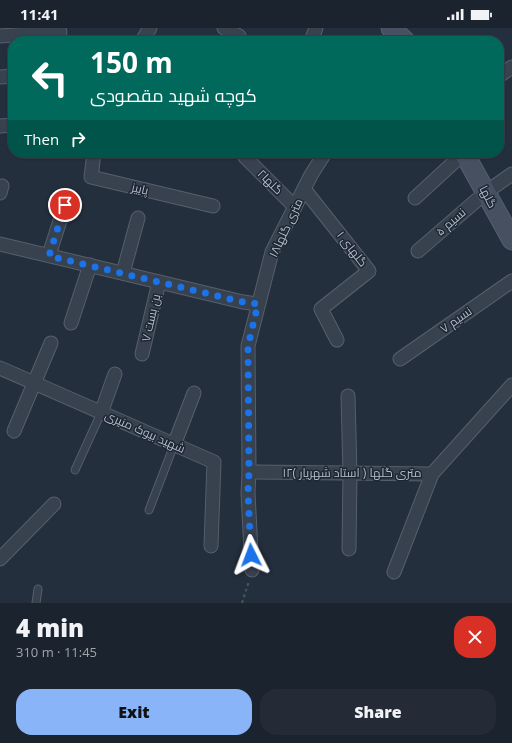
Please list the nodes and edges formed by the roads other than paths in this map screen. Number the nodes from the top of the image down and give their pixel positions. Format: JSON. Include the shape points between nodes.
{"nodes":[{"id":1,"x":224,"y":28,"type":"edge"},
{"id":2,"x":60,"y":32,"type":"dead end"},
{"id":3,"x":0,"y":36,"type":"edge"},
{"id":4,"x":239,"y":36,"type":"dead end"},
{"id":5,"x":93,"y":158,"type":"edge"},
{"id":6,"x":250,"y":158,"type":"edge"},
{"id":7,"x":322,"y":158,"type":"edge"},
{"id":8,"x":458,"y":158,"type":"edge"},
{"id":9,"x":467,"y":158,"type":"edge"},
{"id":10,"x":512,"y":174,"type":"edge"},
{"id":11,"x":304,"y":189,"type":"junction"},
{"id":12,"x":485,"y":193,"type":"junction"},
{"id":13,"x":414,"y":198,"type":"dead end"},
{"id":14,"x":65,"y":205,"type":"dead end"},
{"id":15,"x":213,"y":206,"type":"dead end"},
{"id":16,"x":295,"y":207,"type":"junction"},
{"id":17,"x":138,"y":218,"type":"dead end"},
{"id":18,"x":512,"y":240,"type":"edge"},
{"id":19,"x":0,"y":245,"type":"edge"},
{"id":20,"x":418,"y":251,"type":"dead end"},
{"id":21,"x":49,"y":256,"type":"junction"},
{"id":22,"x":90,"y":265,"type":"junction"},
{"id":23,"x":123,"y":273,"type":"junction"},
{"id":24,"x":512,"y":281,"type":"edge"},
{"id":25,"x":159,"y":282,"type":"junction"},
{"id":26,"x":258,"y":304,"type":"junction"},
{"id":27,"x":71,"y":323,"type":"dead end"},
{"id":28,"x":337,"y":340,"type":"dead end"},
{"id":29,"x":51,"y":343,"type":"dead end"},
{"id":30,"x":142,"y":354,"type":"dead end"},
{"id":31,"x":400,"y":359,"type":"dead end"},
{"id":32,"x":0,"y":368,"type":"edge"},
{"id":33,"x":115,"y":374,"type":"dead end"},
{"id":34,"x":34,"y":383,"type":"junction"},
{"id":35,"x":512,"y":385,"type":"edge"},
{"id":36,"x":194,"y":393,"type":"dead end"},
{"id":37,"x":348,"y":396,"type":"dead end"},
{"id":38,"x":101,"y":413,"type":"junction"},
{"id":39,"x":14,"y":431,"type":"dead end"},
{"id":40,"x":174,"y":445,"type":"junction"},
{"id":41,"x":75,"y":470,"type":"dead end"},
{"id":42,"x":249,"y":472,"type":"junction"},
{"id":43,"x":350,"y":473,"type":"junction"},
{"id":44,"x":432,"y":474,"type":"junction"},
{"id":45,"x":54,"y":504,"type":"dead end"},
{"id":46,"x":149,"y":510,"type":"dead end"},
{"id":47,"x":211,"y":546,"type":"dead end"},
{"id":48,"x":349,"y":549,"type":"dead end"},
{"id":49,"x":0,"y":559,"type":"edge"},
{"id":50,"x":252,"y":570,"type":"road end"},
{"id":51,"x":394,"y":572,"type":"dead end"},
{"id":52,"x":38,"y":589,"type":"dead end"},
{"id":53,"x":36,"y":603,"type":"edge"}],
"edges":[{"from":1,"to":4,"type":"street"},
{"from":2,"to":3,"type":"street"},
{"from":5,"to":15,"type":"street","name":"پاییز","via":[[91,177]]},
{"from":6,"to":16,"type":"street","name":"گلها۲"},
{"from":7,"to":11,"type":"street","name":"۱۸متری گلها"},
{"from":8,"to":13,"type":"street"},
{"from":9,"to":12,"type":"street","name":"گلها"},
{"from":10,"to":12,"type":"street","name":"نسیم ۵"},
{"from":11,"to":16,"type":"street","name":"۱۸متری گلها"},
{"from":11,"to":28,"type":"street","name":"گلهای ۱","via":[[369,271],[321,309]]},
{"from":12,"to":18,"type":"street","name":"گلها"},
{"from":12,"to":20,"type":"street","name":"نسیم ۵"},
{"from":14,"to":21,"type":"street"},
{"from":16,"to":26,"type":"street","name":"۱۸متری گلها","via":[[272,252]]},
{"from":17,"to":23,"type":"street"},
{"from":19,"to":21,"type":"street"},
{"from":21,"to":22,"type":"street"},
{"from":22,"to":23,"type":"street"},
{"from":22,"to":27,"type":"street"},
{"from":23,"to":25,"type":"street"},
{"from":24,"to":31,"type":"street","name":"نسیم ۷"},
{"from":25,"to":26,"type":"street"},
{"from":25,"to":30,"type":"street","name":"بن بست ۷"},
{"from":26,"to":42,"type":"street","name":"۱۸متری گلها","via":[[248,346]]},
{"from":29,"to":34,"type":"street"},
{"from":32,"to":34,"type":"street","name":"شهید بیوک منیری"},
{"from":33,"to":38,"type":"street"},
{"from":34,"to":38,"type":"street","name":"شهید بیوک منیری"},
{"from":34,"to":39,"type":"street"},
{"from":35,"to":44,"type":"street","name":"۱۲متری گلها ( استاد شهریار )"},
{"from":36,"to":40,"type":"street"},
{"from":37,"to":43,"type":"street"},
{"from":38,"to":40,"type":"street","name":"شهید بیوک منیری"},
{"from":38,"to":41,"type":"lane"},
{"from":40,"to":46,"type":"lane"},
{"from":40,"to":47,"type":"street","name":"شهید بیوک منیری","via":[[214,462]]},
{"from":42,"to":43,"type":"street","name":"۱۲متری گلها ( استاد شهریار )"},
{"from":42,"to":50,"type":"street","name":"۱۸متری گلها"},
{"from":43,"to":44,"type":"street","name":"۱۲متری گلها ( استاد شهریار )"},
{"from":43,"to":48,"type":"street"},
{"from":44,"to":51,"type":"street"},
{"from":45,"to":49,"type":"street"},
{"from":52,"to":53,"type":"lane"}]}
